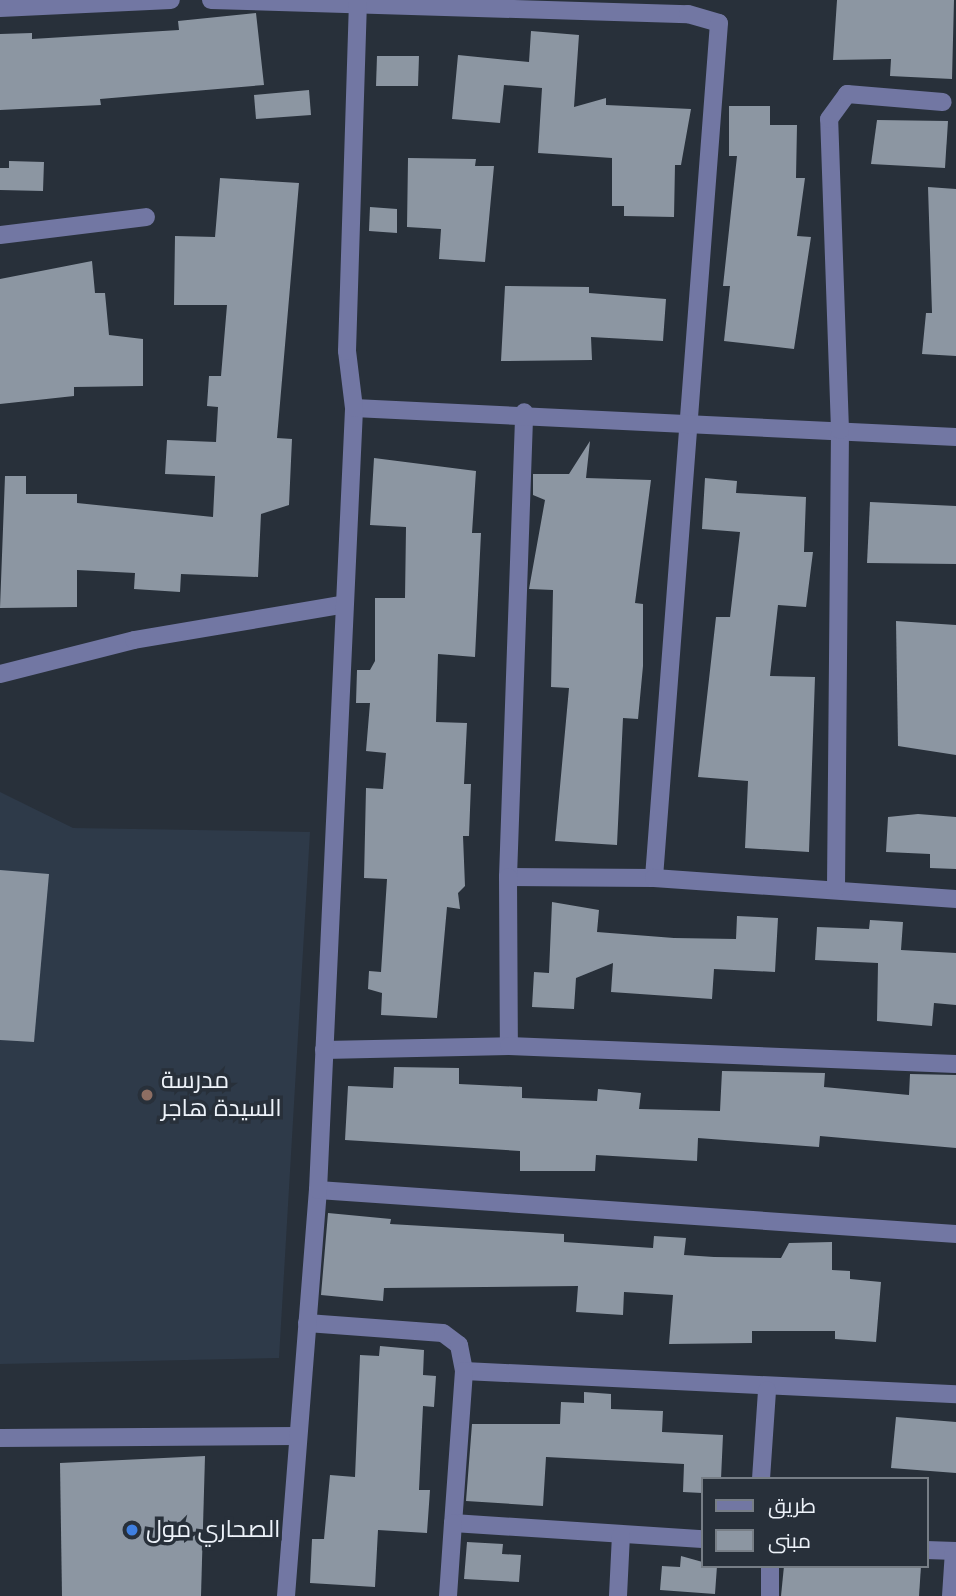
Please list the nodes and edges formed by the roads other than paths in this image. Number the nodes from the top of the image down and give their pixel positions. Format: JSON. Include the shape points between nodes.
{"nodes":[{"id":1,"x":171,"y":0,"type":"edge"},
{"id":2,"x":211,"y":0,"type":"edge"},
{"id":3,"x":358,"y":1,"type":"edge"},
{"id":4,"x":0,"y":8,"type":"edge"},
{"id":5,"x":943,"y":102,"type":"dead end"},
{"id":6,"x":146,"y":217,"type":"dead end"},
{"id":7,"x":0,"y":235,"type":"edge"},
{"id":8,"x":354,"y":408,"type":"junction"},
{"id":9,"x":524,"y":412,"type":"junction"},
{"id":10,"x":693,"y":422,"type":"junction"},
{"id":11,"x":840,"y":430,"type":"junction"},
{"id":12,"x":956,"y":437,"type":"edge"},
{"id":13,"x":341,"y":605,"type":"junction"},
{"id":14,"x":0,"y":674,"type":"edge"},
{"id":15,"x":508,"y":877,"type":"junction"},
{"id":16,"x":654,"y":878,"type":"junction"},
{"id":17,"x":836,"y":888,"type":"junction"},
{"id":18,"x":956,"y":899,"type":"edge"},
{"id":19,"x":509,"y":1046,"type":"junction"},
{"id":20,"x":324,"y":1050,"type":"junction"},
{"id":21,"x":956,"y":1064,"type":"edge"},
{"id":22,"x":318,"y":1190,"type":"junction"},
{"id":23,"x":956,"y":1234,"type":"edge"},
{"id":24,"x":307,"y":1323,"type":"junction"},
{"id":25,"x":464,"y":1371,"type":"junction"},
{"id":26,"x":767,"y":1390,"type":"junction"},
{"id":27,"x":956,"y":1394,"type":"edge"},
{"id":28,"x":298,"y":1436,"type":"junction"},
{"id":29,"x":0,"y":1438,"type":"edge"},
{"id":30,"x":761,"y":1477,"type":"edge"},
{"id":31,"x":453,"y":1523,"type":"junction"},
{"id":32,"x":621,"y":1535,"type":"junction"},
{"id":33,"x":701,"y":1539,"type":"edge"},
{"id":34,"x":928,"y":1550,"type":"edge"},
{"id":35,"x":955,"y":1551,"type":"edge"},
{"id":36,"x":770,"y":1568,"type":"edge"},
{"id":37,"x":286,"y":1596,"type":"edge"},
{"id":38,"x":449,"y":1596,"type":"edge"},
{"id":39,"x":618,"y":1596,"type":"edge"},
{"id":40,"x":770,"y":1596,"type":"edge"},
{"id":41,"x":951,"y":1596,"type":"edge"}],
"edges":[{"from":1,"to":4,"type":"street"},
{"from":2,"to":3,"type":"street"},
{"from":3,"to":8,"type":"street","via":[[347,351]]},
{"from":3,"to":10,"type":"street","via":[[469,10],[688,13],[719,23]]},
{"from":5,"to":11,"type":"street","via":[[847,94],[829,119]]},
{"from":6,"to":7,"type":"street"},
{"from":8,"to":9,"type":"street"},
{"from":8,"to":13,"type":"street"},
{"from":9,"to":10,"type":"street"},
{"from":9,"to":15,"type":"street"},
{"from":10,"to":11,"type":"street"},
{"from":10,"to":16,"type":"street"},
{"from":11,"to":12,"type":"street"},
{"from":11,"to":17,"type":"street"},
{"from":13,"to":14,"type":"street","via":[[134,640]]},
{"from":13,"to":20,"type":"street"},
{"from":15,"to":16,"type":"street"},
{"from":15,"to":19,"type":"street"},
{"from":16,"to":17,"type":"street"},
{"from":17,"to":18,"type":"street"},
{"from":19,"to":20,"type":"street"},
{"from":19,"to":21,"type":"street"},
{"from":20,"to":22,"type":"street"},
{"from":22,"to":23,"type":"street"},
{"from":22,"to":24,"type":"street"},
{"from":24,"to":25,"type":"street","via":[[443,1333],[460,1345]]},
{"from":24,"to":28,"type":"street"},
{"from":25,"to":26,"type":"street"},
{"from":25,"to":31,"type":"street"},
{"from":26,"to":27,"type":"street"},
{"from":26,"to":30,"type":"street"},
{"from":28,"to":29,"type":"street"},
{"from":28,"to":37,"type":"street"},
{"from":31,"to":32,"type":"street"},
{"from":31,"to":38,"type":"street"},
{"from":32,"to":33,"type":"street"},
{"from":32,"to":39,"type":"street"},
{"from":34,"to":35,"type":"street"},
{"from":35,"to":41,"type":"street"},
{"from":36,"to":40,"type":"street"}]}
